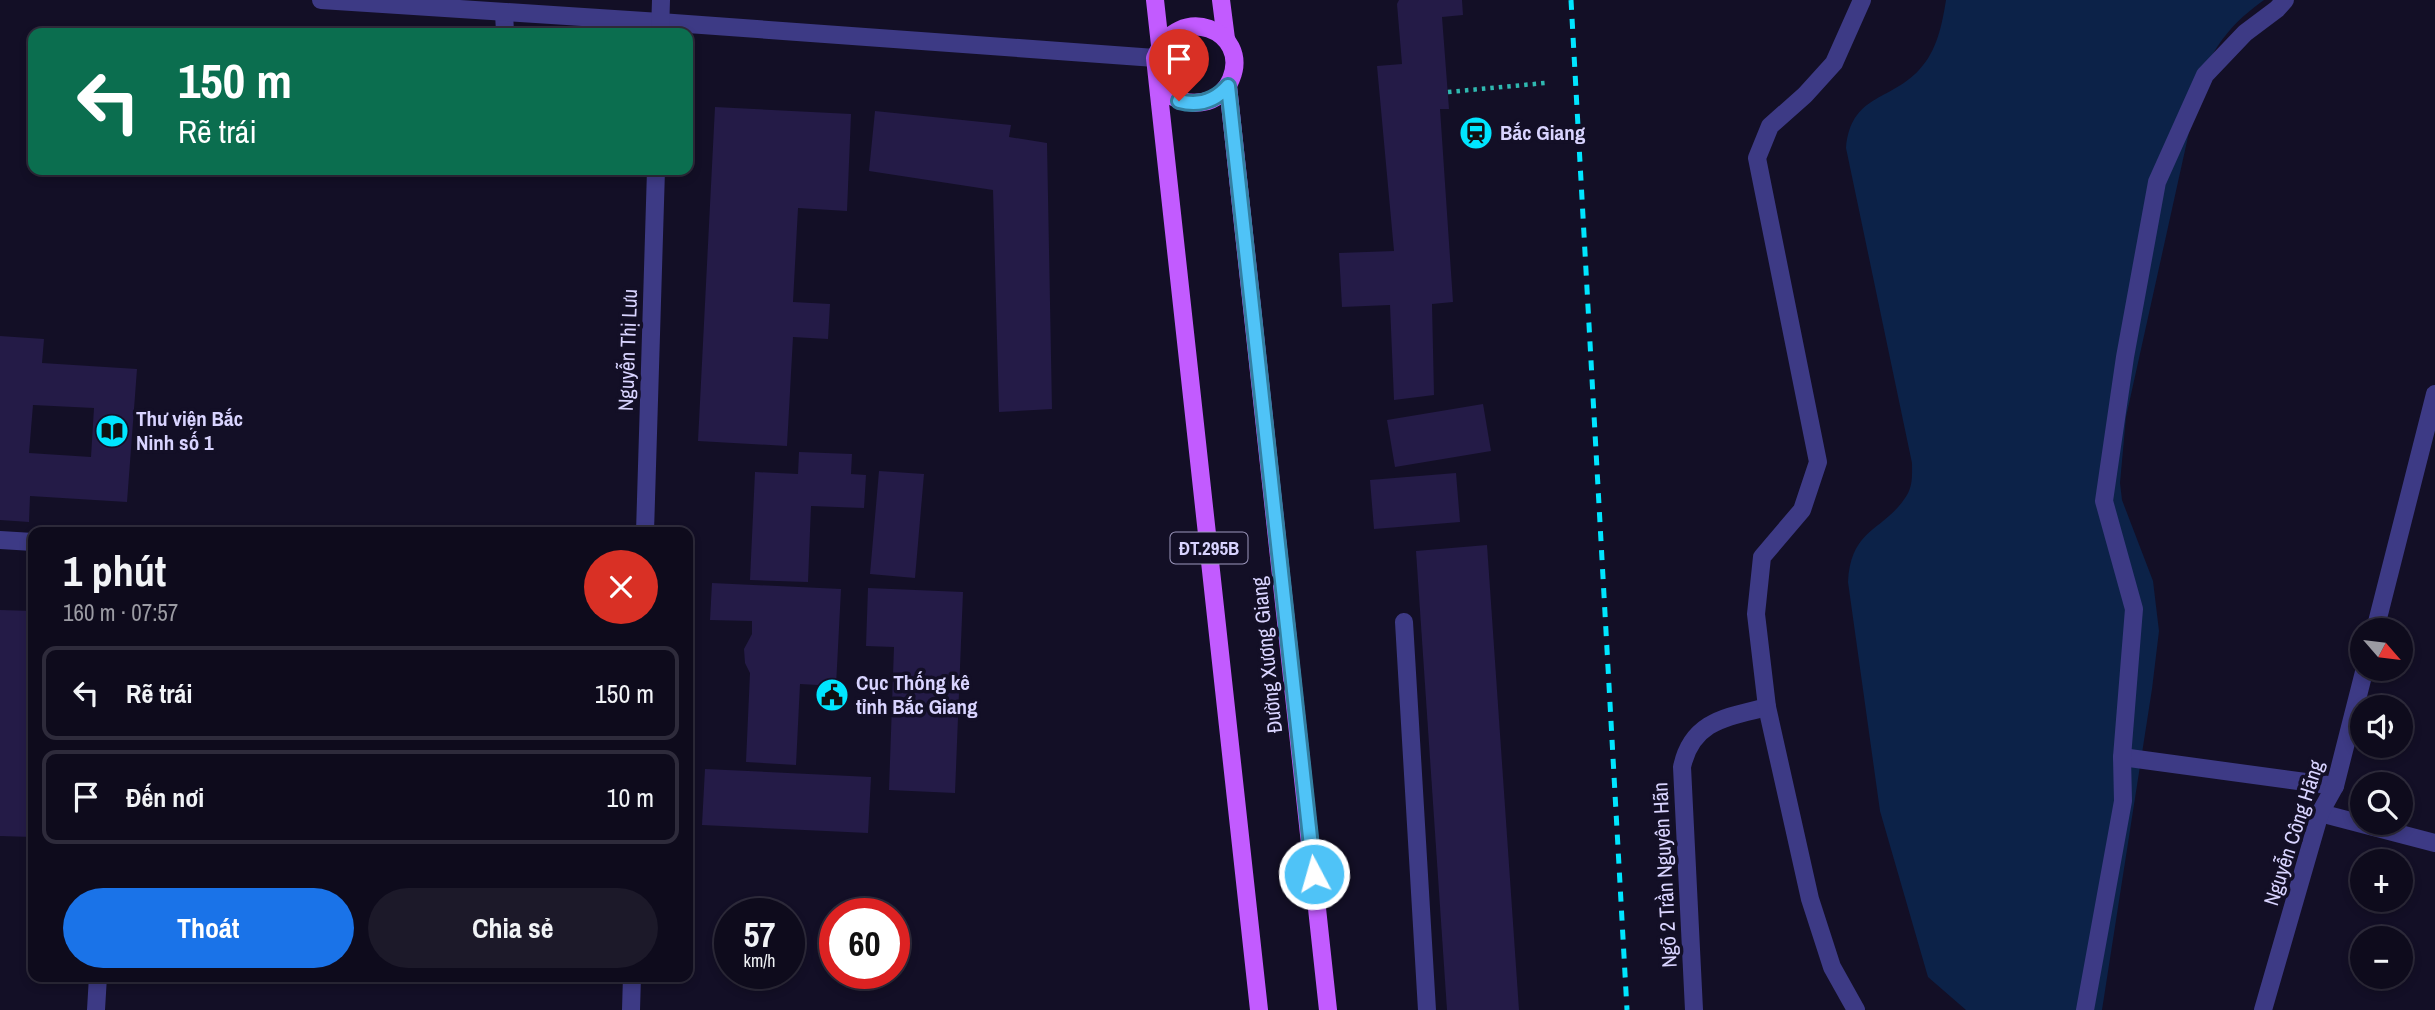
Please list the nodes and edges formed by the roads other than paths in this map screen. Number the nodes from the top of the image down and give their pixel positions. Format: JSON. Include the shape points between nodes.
{"nodes":[{"id":1,"x":321,"y":0,"type":"edge"},
{"id":2,"x":661,"y":0,"type":"edge"},
{"id":3,"x":1155,"y":0,"type":"edge"},
{"id":4,"x":1221,"y":0,"type":"edge"},
{"id":5,"x":1862,"y":0,"type":"edge"},
{"id":6,"x":2286,"y":0,"type":"edge"},
{"id":7,"x":504,"y":12,"type":"junction"},
{"id":8,"x":660,"y":27,"type":"edge"},
{"id":9,"x":505,"y":28,"type":"edge"},
{"id":10,"x":681,"y":28,"type":"edge"},
{"id":11,"x":693,"y":29,"type":"edge"},
{"id":12,"x":1226,"y":39,"type":"junction"},
{"id":13,"x":1158,"y":51,"type":"junction"},
{"id":14,"x":1228,"y":86,"type":"junction"},
{"id":15,"x":1159,"y":87,"type":"junction"},
{"id":16,"x":656,"y":175,"type":"edge"},
{"id":17,"x":2435,"y":394,"type":"edge"},
{"id":18,"x":645,"y":527,"type":"edge"},
{"id":19,"x":0,"y":540,"type":"edge"},
{"id":20,"x":28,"y":542,"type":"edge"},
{"id":21,"x":2378,"y":618,"type":"edge"},
{"id":22,"x":1404,"y":622,"type":"dead end"},
{"id":23,"x":2362,"y":681,"type":"edge"},
{"id":24,"x":1768,"y":706,"type":"junction"},
{"id":25,"x":2122,"y":757,"type":"junction"},
{"id":26,"x":2335,"y":786,"type":"junction"},
{"id":27,"x":2320,"y":813,"type":"junction"},
{"id":28,"x":2435,"y":843,"type":"edge"},
{"id":29,"x":98,"y":982,"type":"edge"},
{"id":30,"x":632,"y":982,"type":"edge"},
{"id":31,"x":96,"y":1010,"type":"edge"},
{"id":32,"x":631,"y":1010,"type":"edge"},
{"id":33,"x":1259,"y":1010,"type":"edge"},
{"id":34,"x":1328,"y":1010,"type":"edge"},
{"id":35,"x":1427,"y":1010,"type":"edge"},
{"id":36,"x":1694,"y":1010,"type":"edge"},
{"id":37,"x":1856,"y":1010,"type":"edge"},
{"id":38,"x":2085,"y":1010,"type":"edge"},
{"id":39,"x":2263,"y":1010,"type":"edge"}],
"edges":[{"from":1,"to":7,"type":"street"},
{"from":2,"to":8,"type":"street"},
{"from":3,"to":13,"type":"main road","number":"ĐT.295B"},
{"from":4,"to":12,"type":"main road","number":"ĐT.295B"},
{"from":5,"to":24,"type":"street","via":[[1834,63],[1770,125],[1757,158],[1818,462],[1802,510],[1762,557],[1756,614]]},
{"from":6,"to":25,"type":"street","via":[[2245,33],[2205,75],[2157,182],[2104,501],[2134,609]]},
{"from":7,"to":8,"type":"street"},
{"from":7,"to":9,"type":"street"},
{"from":8,"to":10,"type":"street"},
{"from":11,"to":13,"type":"street"},
{"from":12,"to":13,"type":"main road","via":[[1203,24],[1189,24],[1176,29]]},
{"from":12,"to":14,"type":"main road","number":"ĐT.295B","via":[[1234,62]]},
{"from":13,"to":15,"type":"main road","number":"ĐT.295B"},
{"from":14,"to":15,"type":"main road","via":[[1212,100],[1192,104]]},
{"from":14,"to":34,"type":"main road","name":"Đường Xương Giang","number":"ĐT.295B"},
{"from":15,"to":33,"type":"main road","number":"ĐT.295B"},
{"from":16,"to":18,"type":"street","name":"Nguyễn Thị Lưu"},
{"from":17,"to":21,"type":"street"},
{"from":19,"to":20,"type":"street"},
{"from":22,"to":35,"type":"street"},
{"from":23,"to":26,"type":"street","name":"Nguyễn Công Hãng"},
{"from":24,"to":36,"type":"street","name":"Ngõ 2 Trần Nguyên Hãn","via":[[1708,725],[1686,751],[1682,767]]},
{"from":24,"to":37,"type":"street","via":[[1810,899],[1832,967]]},
{"from":25,"to":26,"type":"street"},
{"from":25,"to":38,"type":"street","via":[[2123,801]]},
{"from":26,"to":27,"type":"street","name":"Nguyễn Công Hãng"},
{"from":27,"to":28,"type":"street"},
{"from":27,"to":39,"type":"street","name":"Nguyễn Công Hãng"},
{"from":29,"to":31,"type":"street"},
{"from":30,"to":32,"type":"street"}]}
